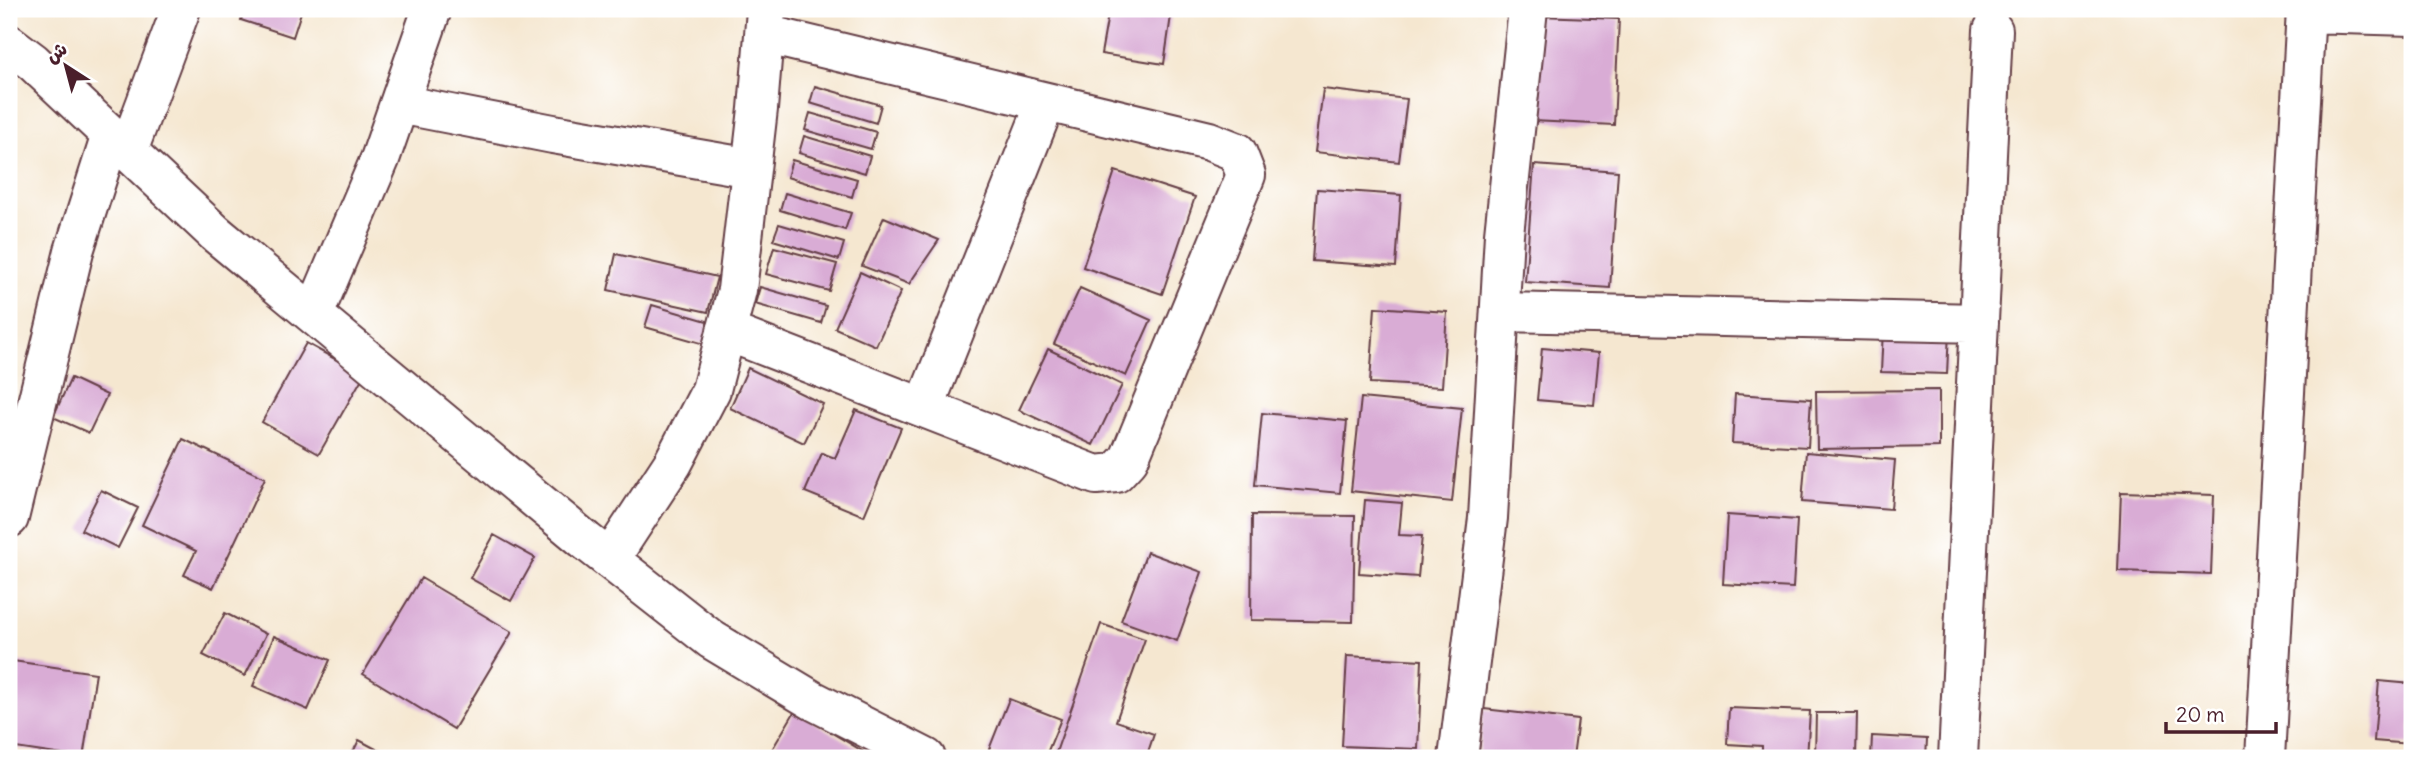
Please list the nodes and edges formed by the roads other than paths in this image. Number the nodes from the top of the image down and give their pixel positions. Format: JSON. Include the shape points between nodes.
{"nodes":[{"id":1,"x":181,"y":9,"type":"edge"},
{"id":2,"x":432,"y":9,"type":"edge"},
{"id":3,"x":1528,"y":9,"type":"edge"},
{"id":4,"x":2306,"y":11,"type":"edge"},
{"id":5,"x":2412,"y":16,"type":"edge"},
{"id":6,"x":765,"y":22,"type":"edge"},
{"id":7,"x":1993,"y":30,"type":"dead end"},
{"id":8,"x":9,"y":44,"type":"edge"},
{"id":9,"x":1046,"y":102,"type":"junction"},
{"id":10,"x":399,"y":104,"type":"junction"},
{"id":11,"x":120,"y":143,"type":"junction"},
{"id":12,"x":751,"y":168,"type":"junction"},
{"id":13,"x":1500,"y":312,"type":"junction"},
{"id":14,"x":313,"y":314,"type":"junction"},
{"id":15,"x":1979,"y":323,"type":"junction"},
{"id":16,"x":726,"y":331,"type":"junction"},
{"id":17,"x":924,"y":408,"type":"junction"},
{"id":18,"x":9,"y":518,"type":"edge"},
{"id":19,"x":610,"y":559,"type":"junction"},
{"id":20,"x":926,"y":758,"type":"edge"},
{"id":21,"x":1458,"y":758,"type":"edge"},
{"id":22,"x":1958,"y":758,"type":"edge"},
{"id":23,"x":2265,"y":758,"type":"edge"}],
"edges":[{"from":1,"to":11,"type":"street"},
{"from":2,"to":10,"type":"street"},
{"from":3,"to":13,"type":"street"},
{"from":4,"to":5,"type":"street"},
{"from":4,"to":23,"type":"street"},
{"from":6,"to":9,"type":"street"},
{"from":6,"to":12,"type":"street"},
{"from":7,"to":15,"type":"street"},
{"from":8,"to":11,"type":"street"},
{"from":9,"to":17,"type":"street"},
{"from":9,"to":17,"type":"street","via":[[1209,141],[1237,152],[1246,175],[1129,459],[1116,472],[1096,475]]},
{"from":10,"to":12,"type":"street"},
{"from":10,"to":14,"type":"street"},
{"from":11,"to":14,"type":"street","via":[[215,233]]},
{"from":11,"to":18,"type":"street","via":[[74,251]]},
{"from":12,"to":16,"type":"street","via":[[737,290]]},
{"from":13,"to":15,"type":"street"},
{"from":13,"to":21,"type":"street","via":[[1488,518]]},
{"from":14,"to":19,"type":"street"},
{"from":15,"to":22,"type":"street"},
{"from":16,"to":17,"type":"street"},
{"from":16,"to":19,"type":"street","via":[[711,390],[673,463]]},
{"from":19,"to":20,"type":"street","via":[[712,640],[812,700]]}]}
